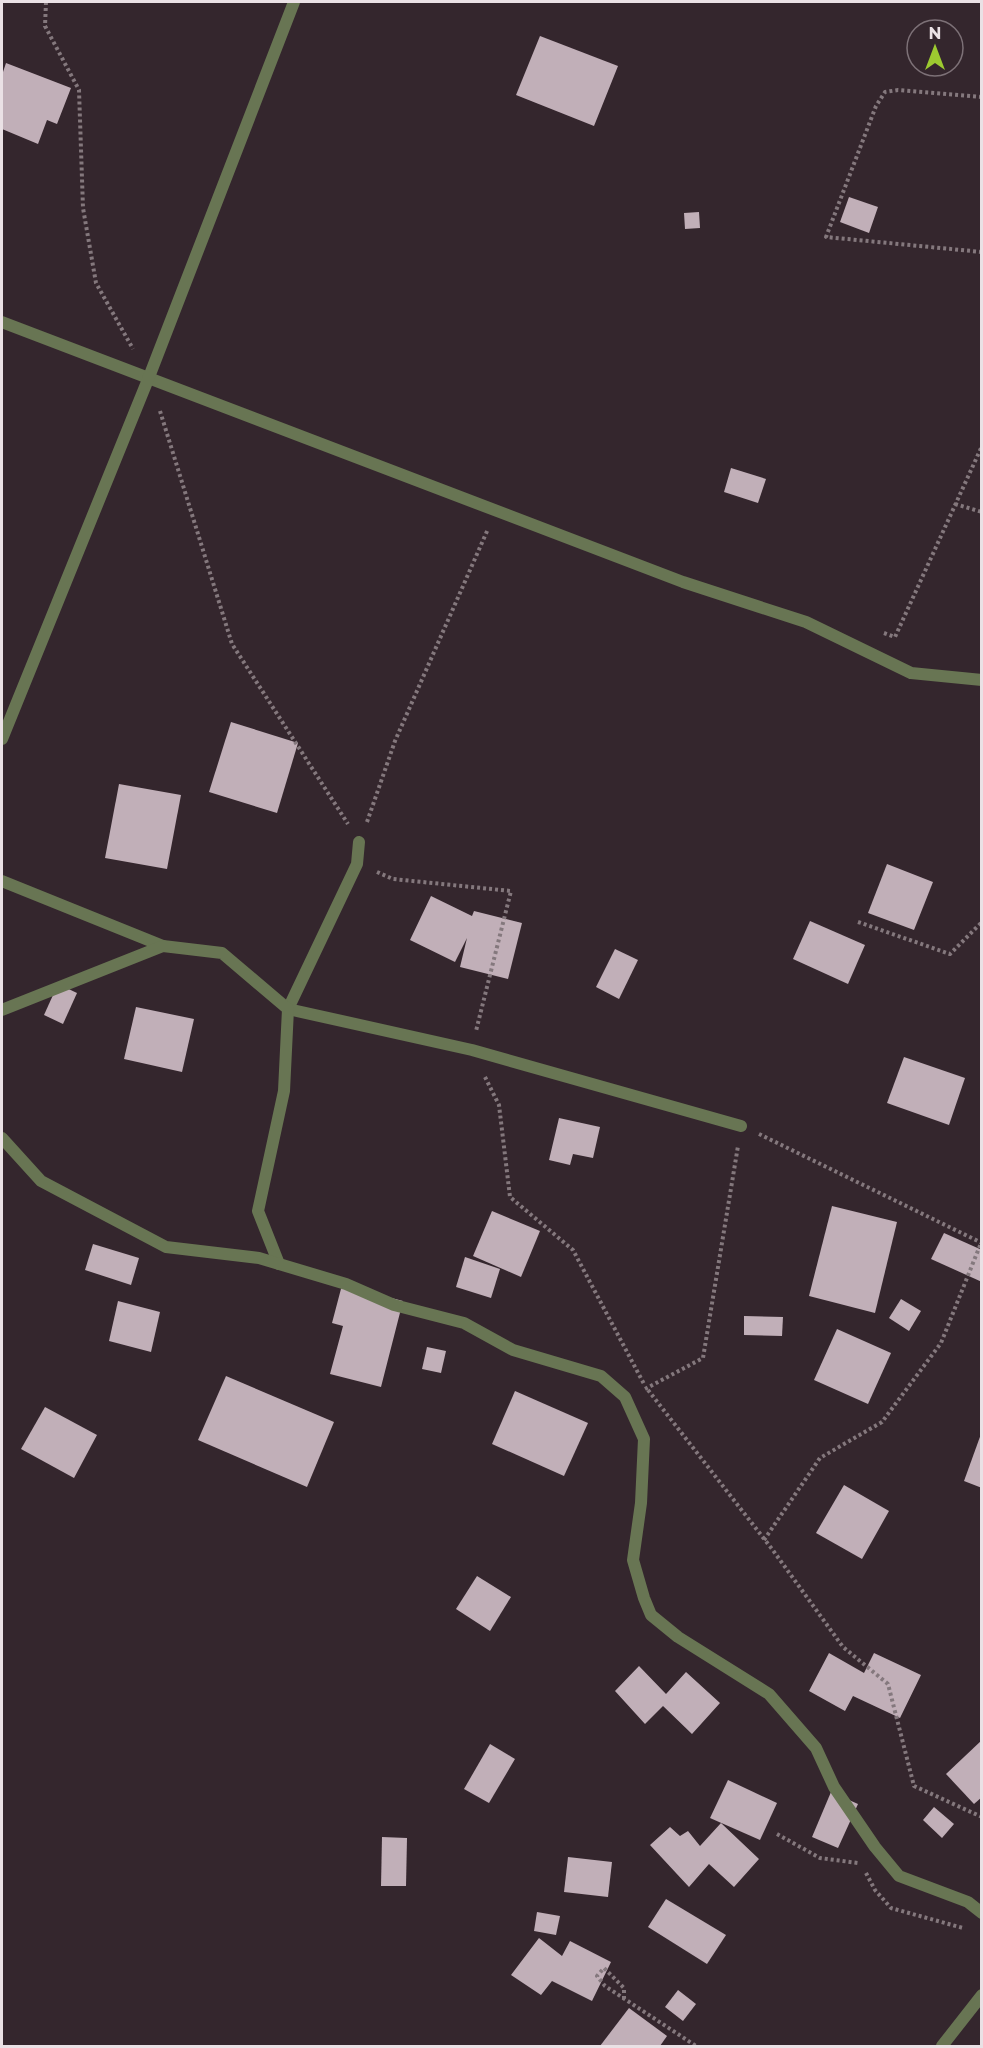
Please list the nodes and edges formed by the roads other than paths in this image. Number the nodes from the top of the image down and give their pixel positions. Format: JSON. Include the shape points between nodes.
{"nodes":[{"id":1,"x":294,"y":2,"type":"edge"},
{"id":2,"x":2,"y":322,"type":"edge"},
{"id":3,"x":149,"y":376,"type":"junction"},
{"id":4,"x":981,"y":680,"type":"edge"},
{"id":5,"x":2,"y":739,"type":"edge"},
{"id":6,"x":359,"y":842,"type":"road end"},
{"id":7,"x":2,"y":881,"type":"edge"},
{"id":8,"x":163,"y":946,"type":"junction"},
{"id":9,"x":288,"y":1009,"type":"junction"},
{"id":10,"x":2,"y":1010,"type":"edge"},
{"id":11,"x":741,"y":1126,"type":"road end"},
{"id":12,"x":2,"y":1138,"type":"edge"},
{"id":13,"x":279,"y":1264,"type":"junction"},
{"id":14,"x":981,"y":1912,"type":"edge"},
{"id":15,"x":981,"y":1995,"type":"edge"},
{"id":16,"x":942,"y":2046,"type":"edge"}],
"edges":[{"from":1,"to":3,"type":"street"},
{"from":2,"to":3,"type":"street"},
{"from":3,"to":4,"type":"street","via":[[683,582],[806,622],[911,673]]},
{"from":3,"to":5,"type":"street"},
{"from":6,"to":9,"type":"street","via":[[357,864]]},
{"from":7,"to":8,"type":"street"},
{"from":8,"to":9,"type":"street","via":[[222,953]]},
{"from":8,"to":10,"type":"street"},
{"from":9,"to":11,"type":"street","via":[[472,1050]]},
{"from":9,"to":13,"type":"street","via":[[284,1091],[258,1211]]},
{"from":12,"to":13,"type":"street","via":[[41,1181],[166,1247]]},
{"from":13,"to":14,"type":"street","via":[[346,1284],[394,1305],[464,1323],[513,1350],[601,1376],[625,1397],[644,1439],[633,1560],[651,1615],[678,1637],[769,1694],[816,1748],[834,1787],[899,1876],[968,1902]]},
{"from":15,"to":16,"type":"street"}]}
